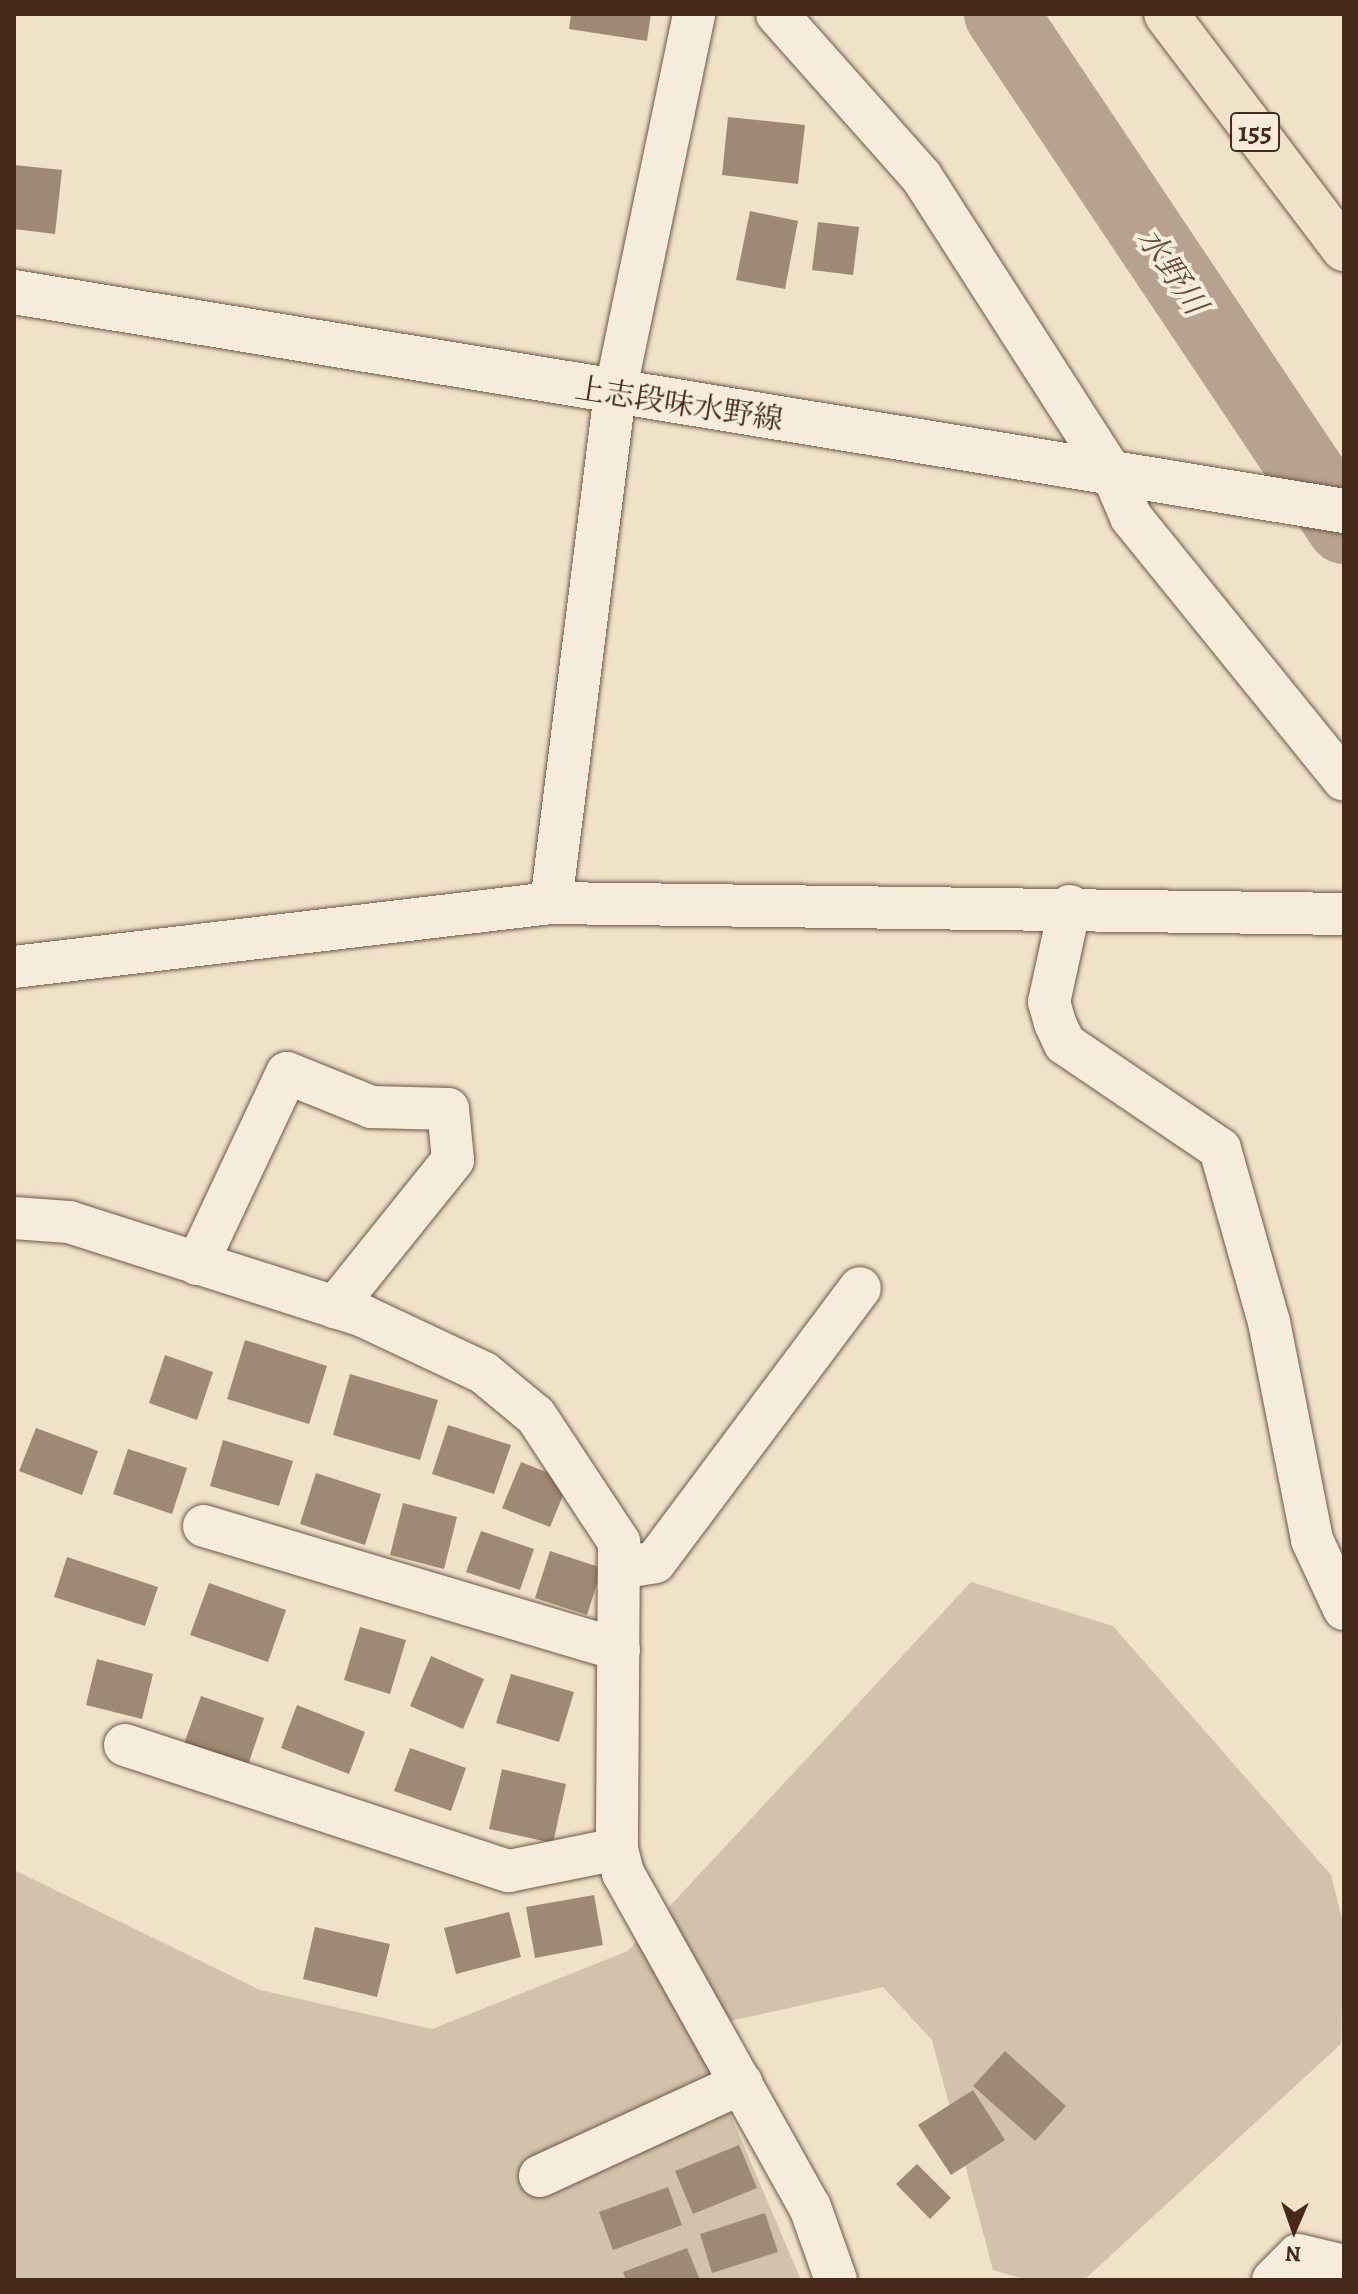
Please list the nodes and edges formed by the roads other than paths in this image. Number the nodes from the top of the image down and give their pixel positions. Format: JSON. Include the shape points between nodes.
{"nodes":[{"id":1,"x":694,"y":14,"type":"edge"},
{"id":2,"x":777,"y":14,"type":"edge"},
{"id":3,"x":1166,"y":14,"type":"edge"},
{"id":4,"x":1344,"y":249,"type":"edge"},
{"id":5,"x":14,"y":292,"type":"edge"},
{"id":6,"x":615,"y":393,"type":"junction"},
{"id":7,"x":1113,"y":475,"type":"junction"},
{"id":8,"x":1344,"y":511,"type":"edge"},
{"id":9,"x":1344,"y":780,"type":"edge"},
{"id":10,"x":551,"y":903,"type":"junction"},
{"id":11,"x":1070,"y":906,"type":"junction"},
{"id":12,"x":1344,"y":914,"type":"edge"},
{"id":13,"x":14,"y":967,"type":"edge"},
{"id":14,"x":14,"y":1218,"type":"edge"},
{"id":15,"x":197,"y":1264,"type":"junction"},
{"id":16,"x":860,"y":1288,"type":"dead end"},
{"id":17,"x":335,"y":1307,"type":"junction"},
{"id":18,"x":204,"y":1526,"type":"dead end"},
{"id":19,"x":619,"y":1568,"type":"junction"},
{"id":20,"x":1344,"y":1609,"type":"edge"},
{"id":21,"x":619,"y":1650,"type":"junction"},
{"id":22,"x":125,"y":1745,"type":"dead end"},
{"id":23,"x":617,"y":1849,"type":"junction"},
{"id":24,"x":742,"y":2083,"type":"junction"},
{"id":25,"x":540,"y":2176,"type":"dead end"},
{"id":26,"x":1344,"y":2266,"type":"edge"},
{"id":27,"x":836,"y":2280,"type":"edge"},
{"id":28,"x":1273,"y":2280,"type":"edge"}],
"edges":[{"from":1,"to":6,"type":"street"},
{"from":2,"to":7,"type":"street","via":[[921,176]]},
{"from":3,"to":4,"type":"highway","number":"155"},
{"from":5,"to":6,"type":"street","name":"上志段味水野線"},
{"from":6,"to":7,"type":"street","name":"上志段味水野線"},
{"from":6,"to":10,"type":"street"},
{"from":7,"to":8,"type":"street","name":"上志段味水野線"},
{"from":7,"to":9,"type":"street","via":[[1131,517]]},
{"from":10,"to":11,"type":"street"},
{"from":10,"to":13,"type":"street"},
{"from":11,"to":12,"type":"street"},
{"from":11,"to":20,"type":"street","via":[[1049,1002],[1055,1023],[1065,1044],[1220,1149],[1269,1322],[1312,1540]]},
{"from":14,"to":15,"type":"street","via":[[69,1222]]},
{"from":15,"to":17,"type":"street"},
{"from":15,"to":17,"type":"street","via":[[287,1073],[371,1107],[448,1109],[453,1160]]},
{"from":16,"to":19,"type":"street","via":[[655,1562]]},
{"from":17,"to":19,"type":"street","via":[[484,1373],[536,1416],[619,1542]]},
{"from":18,"to":21,"type":"street"},
{"from":19,"to":21,"type":"street"},
{"from":21,"to":23,"type":"street"},
{"from":22,"to":23,"type":"street","via":[[509,1871]]},
{"from":23,"to":24,"type":"street","via":[[623,1873]]},
{"from":24,"to":25,"type":"street"},
{"from":24,"to":27,"type":"street","via":[[810,2207]]},
{"from":26,"to":28,"type":"street","via":[[1298,2255]]}]}
